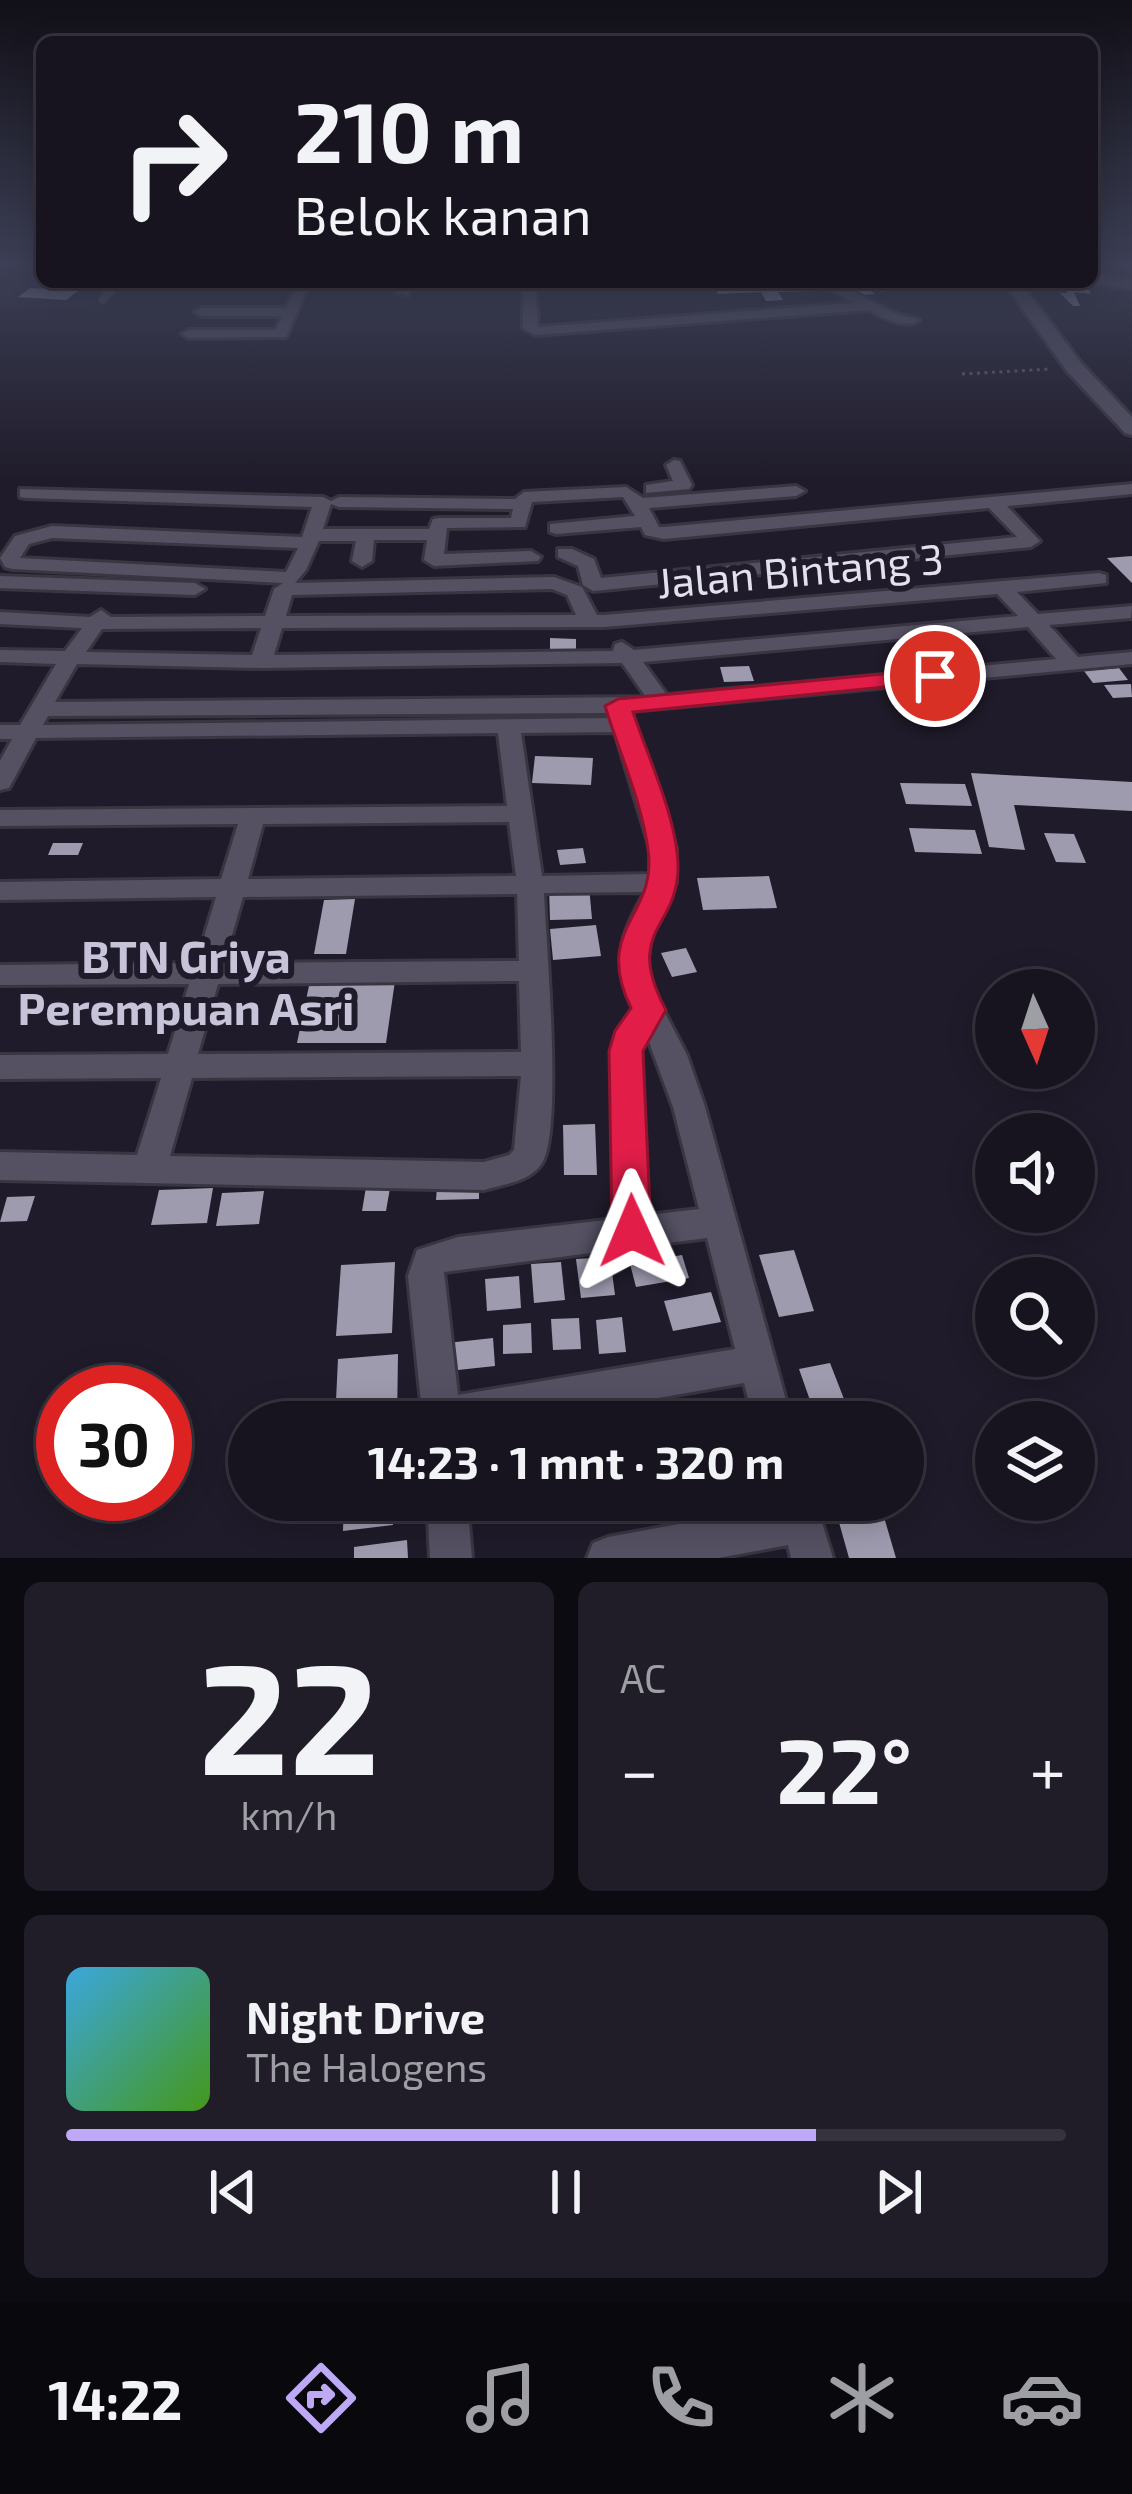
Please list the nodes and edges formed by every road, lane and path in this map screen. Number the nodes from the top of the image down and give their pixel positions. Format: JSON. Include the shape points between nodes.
{"nodes":[{"id":1,"x":1050,"y":336,"type":"edge"},
{"id":2,"x":1074,"y":367,"type":"junction"},
{"id":3,"x":962,"y":374,"type":"dead end"},
{"id":4,"x":1132,"y":429,"type":"edge"},
{"id":5,"x":674,"y":465,"type":"dead end"},
{"id":6,"x":611,"y":470,"type":"dead end"},
{"id":7,"x":1132,"y":488,"type":"edge"},
{"id":8,"x":796,"y":491,"type":"dead end"},
{"id":9,"x":26,"y":493,"type":"dead end"},
{"id":10,"x":339,"y":502,"type":"dead end"},
{"id":11,"x":994,"y":502,"type":"junction"},
{"id":12,"x":523,"y":504,"type":"junction"},
{"id":13,"x":556,"y":528,"type":"dead end"},
{"id":14,"x":654,"y":528,"type":"junction"},
{"id":15,"x":437,"y":534,"type":"junction"},
{"id":16,"x":365,"y":535,"type":"junction"},
{"id":17,"x":310,"y":539,"type":"junction"},
{"id":18,"x":565,"y":553,"type":"dead end"},
{"id":19,"x":531,"y":557,"type":"dead end"},
{"id":20,"x":362,"y":561,"type":"dead end"},
{"id":21,"x":1099,"y":579,"type":"dead end"},
{"id":22,"x":0,"y":582,"type":"edge"},
{"id":23,"x":1003,"y":588,"type":"junction"},
{"id":24,"x":284,"y":589,"type":"junction"},
{"id":25,"x":120,"y":590,"type":"junction"},
{"id":26,"x":1131,"y":613,"type":"edge"},
{"id":27,"x":0,"y":618,"type":"edge"},
{"id":28,"x":597,"y":621,"type":"junction"},
{"id":29,"x":273,"y":622,"type":"junction"},
{"id":30,"x":1033,"y":622,"type":"junction"},
{"id":31,"x":96,"y":623,"type":"junction"},
{"id":32,"x":0,"y":656,"type":"edge"},
{"id":33,"x":628,"y":657,"type":"junction"},
{"id":34,"x":1132,"y":658,"type":"edge"},
{"id":35,"x":68,"y":660,"type":"junction"},
{"id":36,"x":262,"y":662,"type":"junction"},
{"id":37,"x":1071,"y":662,"type":"junction"},
{"id":38,"x":662,"y":704,"type":"junction"},
{"id":39,"x":621,"y":716,"type":"junction"},
{"id":40,"x":33,"y":720,"type":"junction"},
{"id":41,"x":509,"y":729,"type":"junction"},
{"id":42,"x":0,"y":731,"type":"edge"},
{"id":43,"x":0,"y":783,"type":"edge"},
{"id":44,"x":523,"y":814,"type":"junction"},
{"id":45,"x":253,"y":816,"type":"junction"},
{"id":46,"x":0,"y":818,"type":"edge"},
{"id":47,"x":663,"y":883,"type":"junction"},
{"id":48,"x":530,"y":885,"type":"junction"},
{"id":49,"x":0,"y":891,"type":"edge"},
{"id":50,"x":232,"y":892,"type":"junction"},
{"id":51,"x":533,"y":971,"type":"junction"},
{"id":52,"x":0,"y":975,"type":"edge"},
{"id":53,"x":204,"y":975,"type":"junction"},
{"id":54,"x":649,"y":1010,"type":"junction"},
{"id":55,"x":537,"y":1064,"type":"junction"},
{"id":56,"x":0,"y":1067,"type":"edge"},
{"id":57,"x":179,"y":1067,"type":"junction"},
{"id":58,"x":0,"y":1166,"type":"edge"},
{"id":59,"x":150,"y":1167,"type":"junction"},
{"id":60,"x":718,"y":1222,"type":"junction"},
{"id":61,"x":632,"y":1231,"type":"junction"},
{"id":62,"x":757,"y":1363,"type":"junction"},
{"id":63,"x":440,"y":1401,"type":"edge"},
{"id":64,"x":543,"y":1401,"type":"edge"},
{"id":65,"x":767,"y":1401,"type":"edge"},
{"id":66,"x":448,"y":1521,"type":"edge"},
{"id":67,"x":802,"y":1527,"type":"edge"},
{"id":68,"x":451,"y":1558,"type":"edge"},
{"id":69,"x":608,"y":1558,"type":"edge"}],
"edges":[{"from":1,"to":2,"type":"street"},
{"from":2,"to":3,"type":"path"},
{"from":2,"to":4,"type":"street"},
{"from":5,"to":14,"type":"street","via":[[683,485]]},
{"from":6,"to":14,"type":"street"},
{"from":7,"to":11,"type":"street"},
{"from":8,"to":14,"type":"street"},
{"from":9,"to":17,"type":"street","via":[[319,500]]},
{"from":10,"to":12,"type":"street"},
{"from":11,"to":14,"type":"street"},
{"from":11,"to":14,"type":"street","via":[[1031,542]]},
{"from":12,"to":14,"type":"street","via":[[524,497]]},
{"from":12,"to":15,"type":"street","via":[[519,523],[439,523]]},
{"from":13,"to":14,"type":"street"},
{"from":14,"to":18,"type":"street","via":[[593,585],[587,563]]},
{"from":15,"to":16,"type":"street"},
{"from":15,"to":19,"type":"street","via":[[434,560]]},
{"from":16,"to":17,"type":"street"},
{"from":16,"to":20,"type":"street"},
{"from":17,"to":17,"type":"street","via":[[52,532],[22,540],[10,558],[282,579],[296,575]]},
{"from":21,"to":23,"type":"street","name":"Jalan Bintang 3"},
{"from":22,"to":25,"type":"street"},
{"from":23,"to":28,"type":"street","name":"Jalan Bintang 3"},
{"from":23,"to":30,"type":"street"},
{"from":24,"to":25,"type":"street"},
{"from":24,"to":28,"type":"street","via":[[554,583],[575,591]]},
{"from":24,"to":29,"type":"street"},
{"from":25,"to":31,"type":"street"},
{"from":26,"to":30,"type":"street"},
{"from":27,"to":31,"type":"street","name":"Jalan Bintang 3"},
{"from":28,"to":29,"type":"street","name":"Jalan Bintang 3"},
{"from":28,"to":33,"type":"street"},
{"from":29,"to":31,"type":"street","name":"Jalan Bintang 3"},
{"from":29,"to":36,"type":"street"},
{"from":30,"to":33,"type":"street"},
{"from":30,"to":37,"type":"street"},
{"from":31,"to":35,"type":"street"},
{"from":32,"to":35,"type":"street"},
{"from":33,"to":36,"type":"street"},
{"from":33,"to":38,"type":"street"},
{"from":34,"to":37,"type":"street"},
{"from":35,"to":36,"type":"street"},
{"from":35,"to":40,"type":"street"},
{"from":37,"to":38,"type":"street"},
{"from":38,"to":39,"type":"street"},
{"from":39,"to":40,"type":"street"},
{"from":39,"to":41,"type":"street"},
{"from":39,"to":47,"type":"street","via":[[663,848]]},
{"from":40,"to":41,"type":"street"},
{"from":40,"to":42,"type":"street"},
{"from":40,"to":43,"type":"street"},
{"from":41,"to":44,"type":"street"},
{"from":44,"to":45,"type":"street"},
{"from":44,"to":48,"type":"street"},
{"from":45,"to":46,"type":"street"},
{"from":45,"to":50,"type":"street"},
{"from":47,"to":48,"type":"street"},
{"from":47,"to":54,"type":"street","via":[[633,953]]},
{"from":48,"to":50,"type":"street"},
{"from":48,"to":51,"type":"street"},
{"from":49,"to":50,"type":"street"},
{"from":50,"to":53,"type":"street"},
{"from":51,"to":53,"type":"street"},
{"from":51,"to":55,"type":"street"},
{"from":52,"to":53,"type":"street"},
{"from":53,"to":57,"type":"street"},
{"from":54,"to":60,"type":"street","via":[[672,1055]]},
{"from":54,"to":61,"type":"street","via":[[626,1051]]},
{"from":55,"to":57,"type":"street"},
{"from":55,"to":59,"type":"street","via":[[530,1154],[497,1175]]},
{"from":56,"to":57,"type":"street"},
{"from":57,"to":59,"type":"street"},
{"from":58,"to":59,"type":"street"},
{"from":60,"to":61,"type":"street"},
{"from":60,"to":62,"type":"street"},
{"from":61,"to":63,"type":"street","via":[[429,1261]]},
{"from":62,"to":64,"type":"street"},
{"from":62,"to":65,"type":"street"},
{"from":66,"to":68,"type":"street"},
{"from":67,"to":69,"type":"street"}]}
